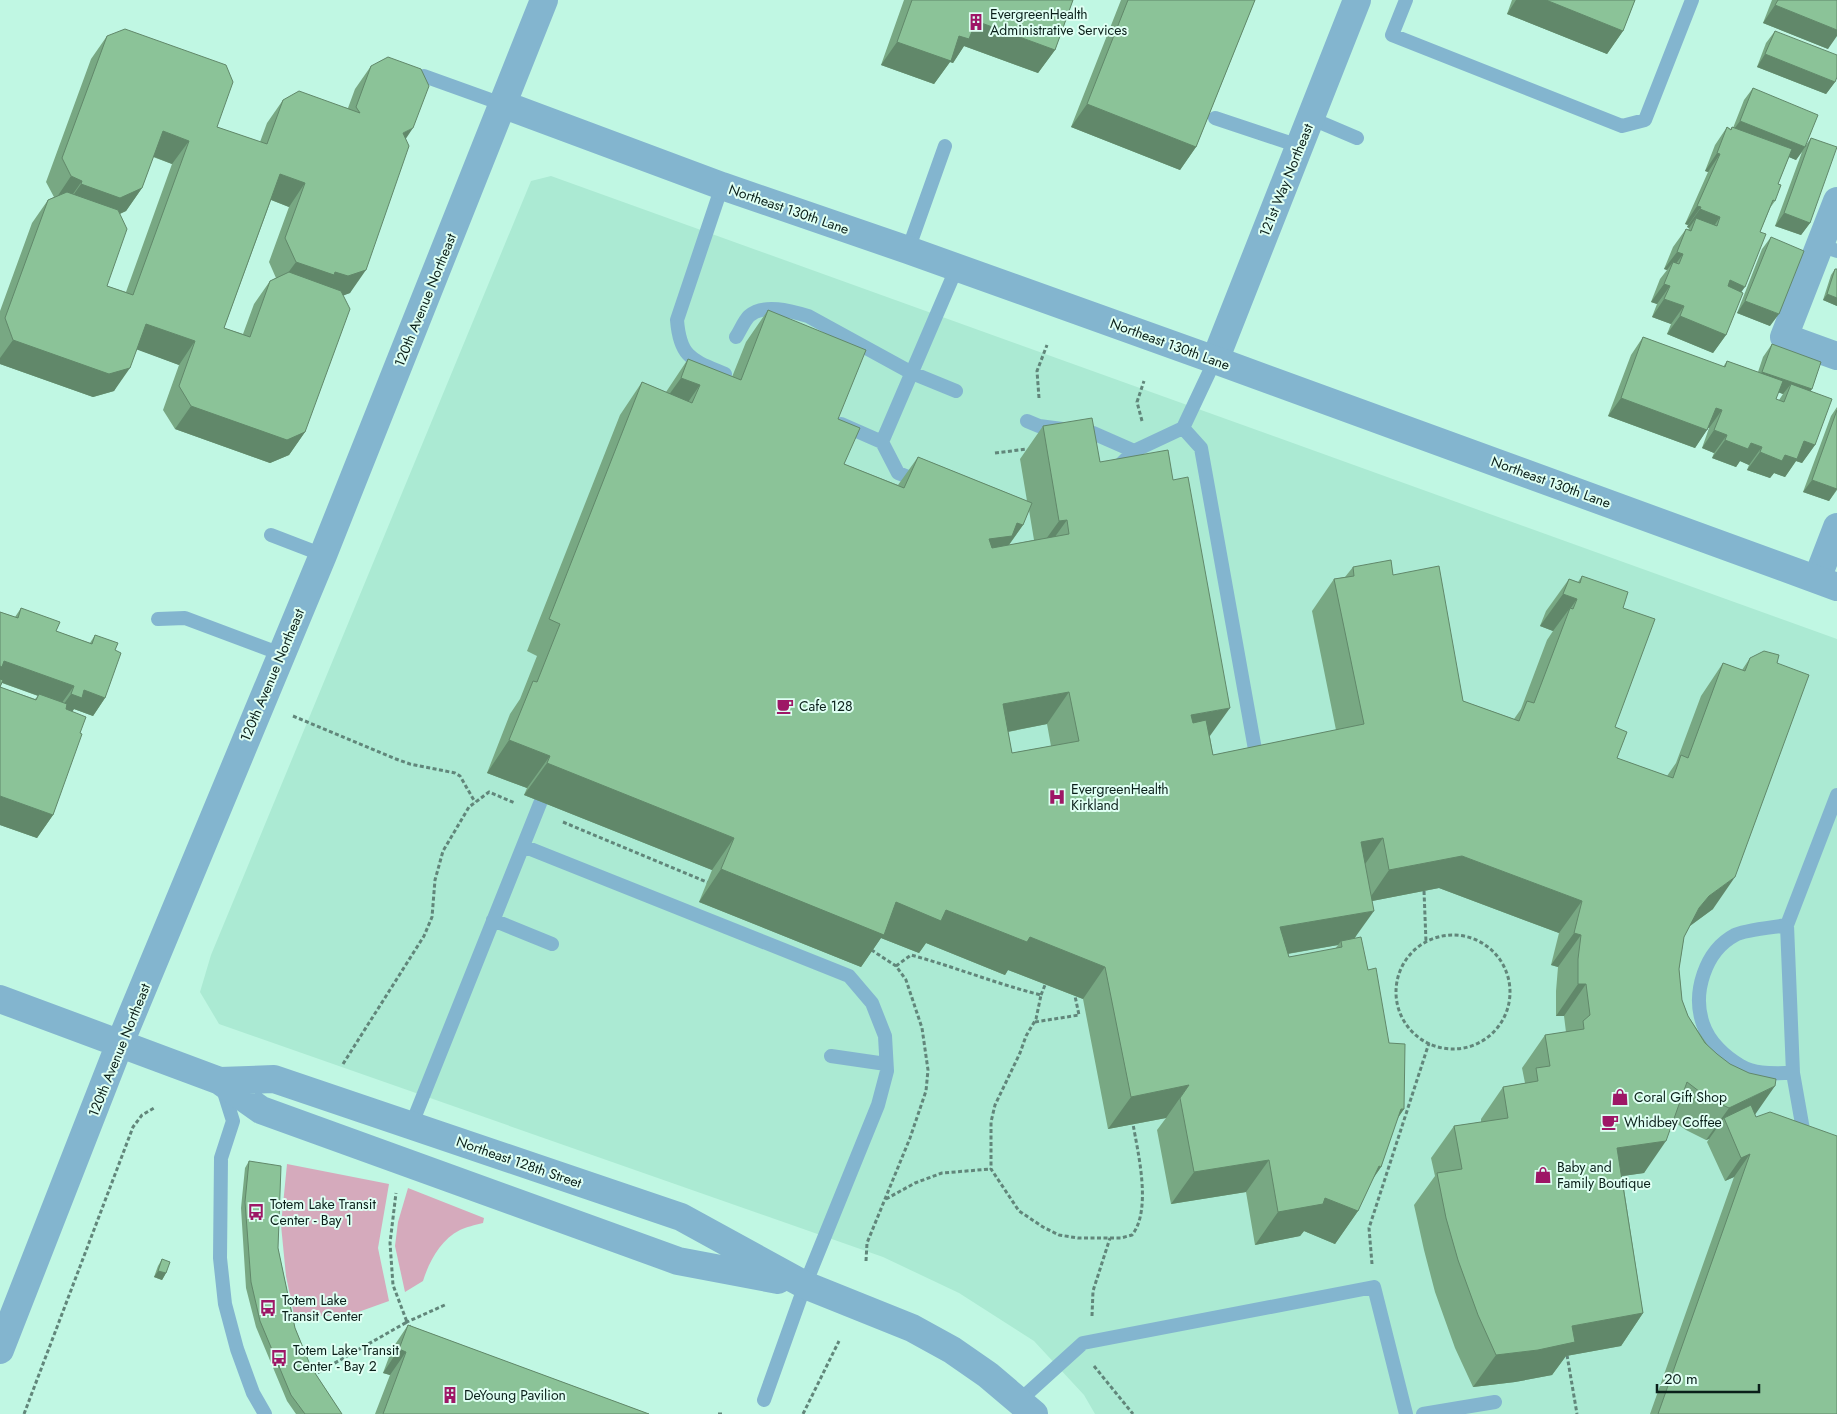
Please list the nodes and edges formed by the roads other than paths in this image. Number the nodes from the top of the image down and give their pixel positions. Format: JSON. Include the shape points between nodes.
{"nodes":[{"id":1,"x":544,"y":0,"type":"edge"},
{"id":2,"x":1357,"y":0,"type":"edge"},
{"id":3,"x":1406,"y":0,"type":"edge"},
{"id":4,"x":1692,"y":0,"type":"edge"},
{"id":5,"x":424,"y":76,"type":"edge"},
{"id":6,"x":502,"y":104,"type":"junction"},
{"id":7,"x":1215,"y":118,"type":"edge"},
{"id":8,"x":1310,"y":118,"type":"junction"},
{"id":9,"x":1357,"y":138,"type":"dead end"},
{"id":10,"x":945,"y":146,"type":"dead end"},
{"id":11,"x":1299,"y":146,"type":"junction"},
{"id":12,"x":722,"y":186,"type":"junction"},
{"id":13,"x":1837,"y":201,"type":"edge"},
{"id":14,"x":1828,"y":248,"type":"edge"},
{"id":15,"x":908,"y":250,"type":"junction"},
{"id":16,"x":957,"y":267,"type":"junction"},
{"id":17,"x":736,"y":337,"type":"dead end"},
{"id":18,"x":1837,"y":356,"type":"edge"},
{"id":19,"x":1215,"y":360,"type":"junction"},
{"id":20,"x":912,"y":373,"type":"junction"},
{"id":21,"x":732,"y":377,"type":"edge"},
{"id":22,"x":956,"y":391,"type":"dead end"},
{"id":23,"x":829,"y":419,"type":"edge"},
{"id":24,"x":1027,"y":421,"type":"dead end"},
{"id":25,"x":1183,"y":428,"type":"junction"},
{"id":26,"x":882,"y":442,"type":"junction"},
{"id":27,"x":1134,"y":451,"type":"junction"},
{"id":28,"x":1107,"y":478,"type":"edge"},
{"id":29,"x":932,"y":486,"type":"edge"},
{"id":30,"x":1837,"y":527,"type":"edge"},
{"id":31,"x":271,"y":535,"type":"dead end"},
{"id":32,"x":323,"y":555,"type":"junction"},
{"id":33,"x":1827,"y":583,"type":"edge"},
{"id":34,"x":158,"y":619,"type":"dead end"},
{"id":35,"x":281,"y":654,"type":"junction"},
{"id":36,"x":1256,"y":755,"type":"edge"},
{"id":37,"x":1837,"y":795,"type":"edge"},
{"id":38,"x":541,"y":801,"type":"dead end"},
{"id":39,"x":523,"y":846,"type":"junction"},
{"id":40,"x":493,"y":920,"type":"junction"},
{"id":41,"x":1787,"y":925,"type":"junction"},
{"id":42,"x":552,"y":944,"type":"dead end"},
{"id":43,"x":0,"y":998,"type":"edge"},
{"id":44,"x":120,"y":1042,"type":"junction"},
{"id":45,"x":831,"y":1056,"type":"dead end"},
{"id":46,"x":886,"y":1064,"type":"junction"},
{"id":47,"x":1792,"y":1073,"type":"junction"},
{"id":48,"x":220,"y":1081,"type":"junction"},
{"id":49,"x":411,"y":1126,"type":"junction"},
{"id":50,"x":1808,"y":1154,"type":"edge"},
{"id":51,"x":805,"y":1285,"type":"junction"},
{"id":52,"x":0,"y":1350,"type":"edge"},
{"id":53,"x":764,"y":1400,"type":"dead end"},
{"id":54,"x":1496,"y":1402,"type":"dead end"},
{"id":55,"x":1027,"y":1407,"type":"edge"},
{"id":56,"x":265,"y":1414,"type":"edge"},
{"id":57,"x":1406,"y":1414,"type":"edge"},
{"id":58,"x":1423,"y":1414,"type":"edge"}],
"edges":[{"from":1,"to":6,"type":"street","name":"120th Avenue Northeast"},
{"from":2,"to":8,"type":"street","name":"121st Way Northeast"},
{"from":3,"to":4,"type":"lane","via":[[1392,35],[1622,126],[1645,120]]},
{"from":5,"to":6,"type":"lane"},
{"from":6,"to":12,"type":"street","name":"Northeast 130th Lane"},
{"from":6,"to":32,"type":"street","name":"120th Avenue Northeast"},
{"from":7,"to":11,"type":"lane"},
{"from":8,"to":9,"type":"lane"},
{"from":8,"to":11,"type":"street","name":"121st Way Northeast"},
{"from":10,"to":15,"type":"lane"},
{"from":11,"to":19,"type":"street","name":"121st Way Northeast"},
{"from":12,"to":15,"type":"street","name":"Northeast 130th Lane"},
{"from":12,"to":21,"type":"lane","via":[[676,320],[684,351],[694,361]]},
{"from":13,"to":14,"type":"street"},
{"from":14,"to":18,"type":"street","via":[[1784,336]]},
{"from":15,"to":16,"type":"street","name":"Northeast 130th Lane"},
{"from":16,"to":19,"type":"street","name":"Northeast 130th Lane"},
{"from":16,"to":20,"type":"lane"},
{"from":17,"to":20,"type":"lane","via":[[748,316],[762,310],[793,312],[808,316]]},
{"from":19,"to":25,"type":"lane"},
{"from":19,"to":33,"type":"street","name":"Northeast 130th Lane"},
{"from":20,"to":22,"type":"lane"},
{"from":20,"to":26,"type":"lane"},
{"from":23,"to":26,"type":"lane"},
{"from":24,"to":27,"type":"lane","via":[[1039,426],[1093,433]]},
{"from":25,"to":27,"type":"lane"},
{"from":25,"to":36,"type":"lane","via":[[1201,448]]},
{"from":26,"to":29,"type":"lane","via":[[898,473]]},
{"from":27,"to":28,"type":"lane"},
{"from":30,"to":33,"type":"street"},
{"from":31,"to":32,"type":"lane"},
{"from":32,"to":35,"type":"street","name":"120th Avenue Northeast"},
{"from":34,"to":35,"type":"lane","via":[[185,618]]},
{"from":35,"to":44,"type":"street","name":"120th Avenue Northeast"},
{"from":37,"to":41,"type":"lane"},
{"from":38,"to":39,"type":"lane"},
{"from":39,"to":40,"type":"lane"},
{"from":39,"to":46,"type":"lane","via":[[849,976],[872,1003],[885,1036]]},
{"from":40,"to":42,"type":"lane"},
{"from":40,"to":49,"type":"lane"},
{"from":41,"to":47,"type":"lane"},
{"from":41,"to":47,"type":"lane","via":[[1736,934],[1716,950],[1704,971],[1699,995],[1703,1024],[1718,1049],[1742,1067],[1766,1074]]},
{"from":43,"to":44,"type":"street","name":"Northeast 128th Street"},
{"from":44,"to":48,"type":"street","name":"Northeast 128th Street"},
{"from":44,"to":52,"type":"street","name":"120th Avenue Northeast"},
{"from":45,"to":46,"type":"lane"},
{"from":46,"to":51,"type":"lane","via":[[878,1105]]},
{"from":47,"to":50,"type":"lane"},
{"from":48,"to":49,"type":"street","name":"Northeast 128th Street","via":[[274,1079]]},
{"from":48,"to":51,"type":"street","name":"Northeast 128th Street","via":[[262,1110],[678,1261]]},
{"from":48,"to":56,"type":"lane","via":[[233,1120],[221,1158],[220,1258],[225,1304],[237,1349]]},
{"from":49,"to":51,"type":"street","name":"Northeast 128th Street","via":[[681,1218]]},
{"from":51,"to":53,"type":"lane"},
{"from":51,"to":55,"type":"street","name":"Northeast 128th Street","via":[[912,1328],[952,1350]]},
{"from":54,"to":58,"type":"lane"},
{"from":55,"to":57,"type":"lane","via":[[1083,1343],[1374,1287]]}]}
